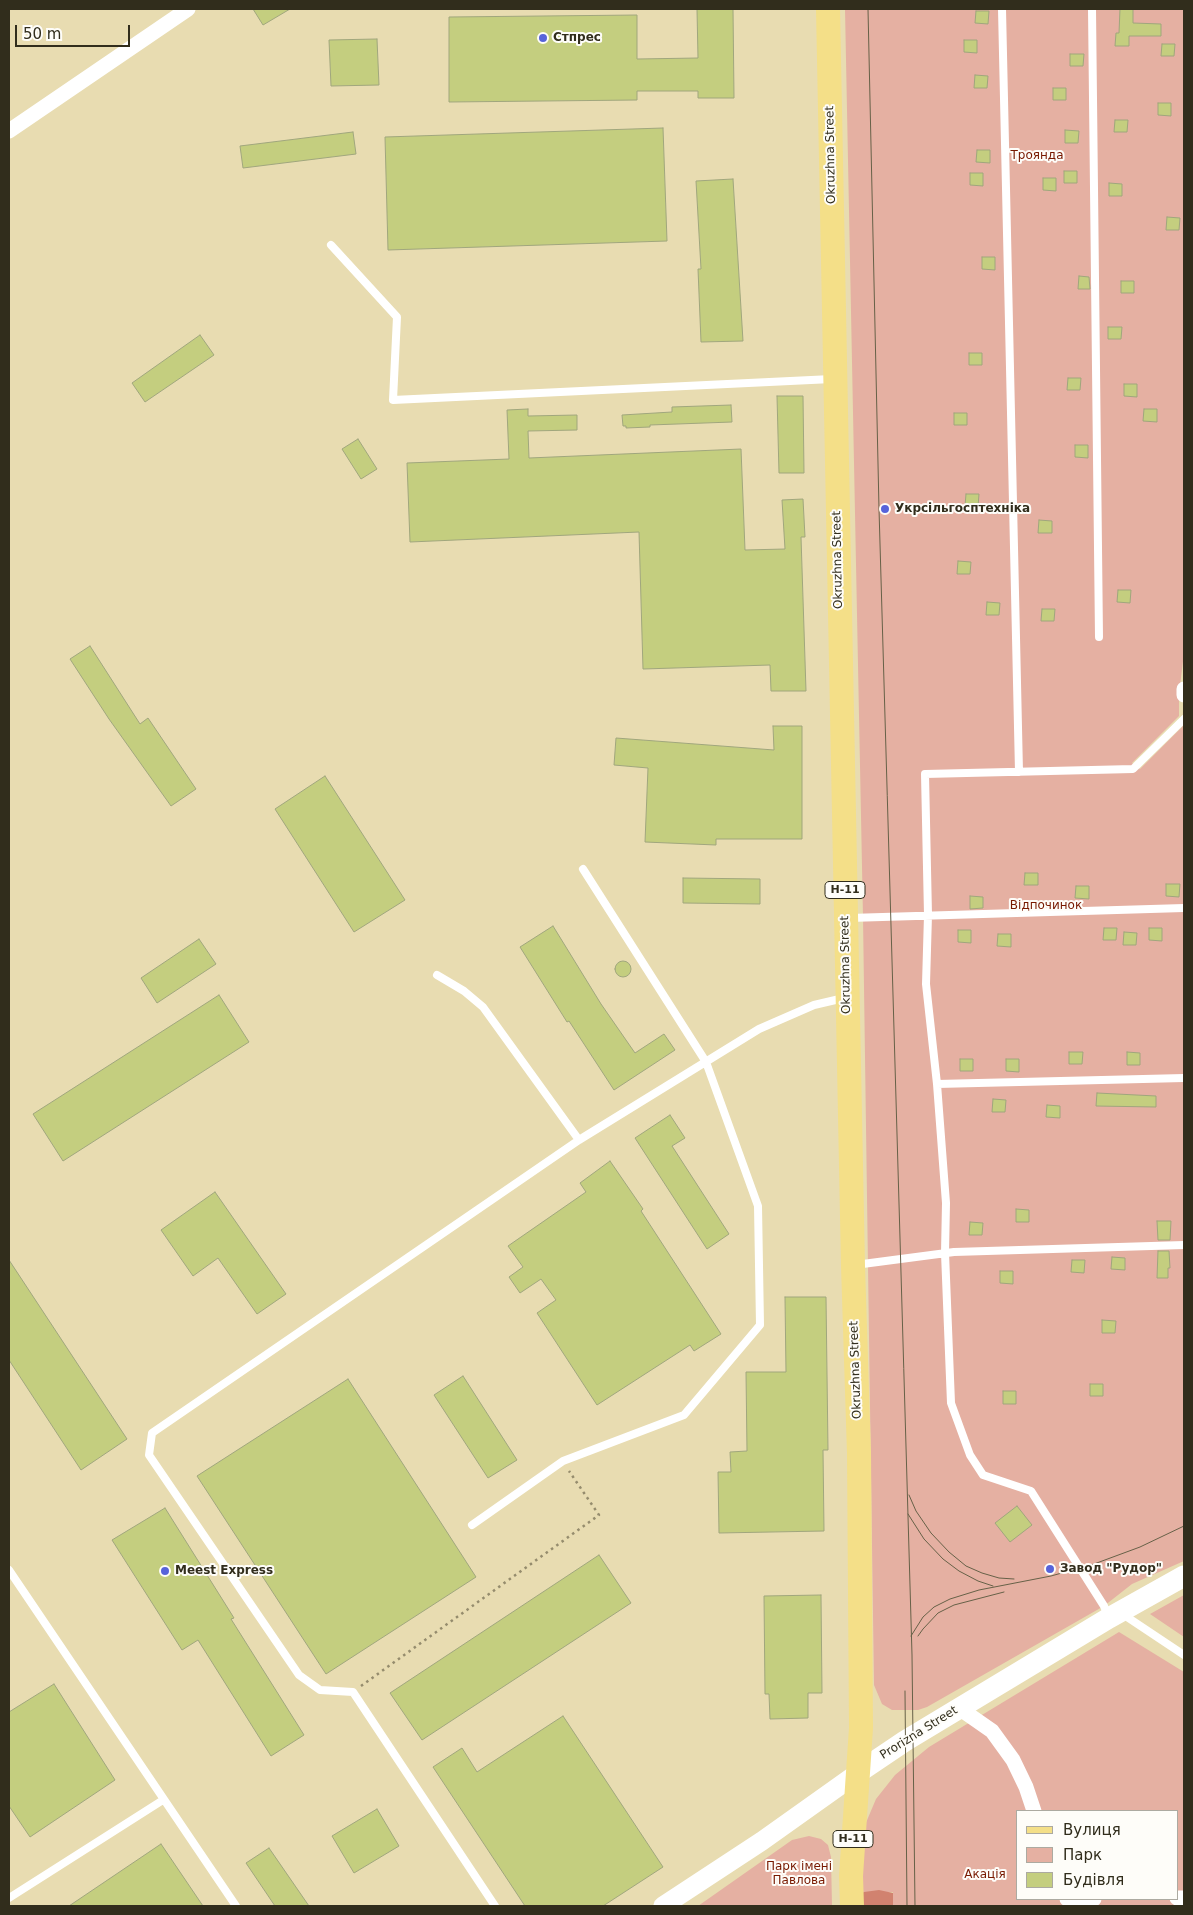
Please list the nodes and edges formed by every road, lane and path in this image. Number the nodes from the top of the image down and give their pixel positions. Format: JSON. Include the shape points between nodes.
{"nodes":[{"id":1,"x":188,"y":9,"type":"edge"},
{"id":2,"x":828,"y":9,"type":"edge"},
{"id":3,"x":1002,"y":9,"type":"edge"},
{"id":4,"x":1092,"y":9,"type":"edge"},
{"id":5,"x":9,"y":130,"type":"edge"},
{"id":6,"x":331,"y":245,"type":"dead end"},
{"id":7,"x":835,"y":379,"type":"junction"},
{"id":8,"x":1099,"y":637,"type":"dead end"},
{"id":9,"x":1184,"y":689,"type":"edge"},
{"id":10,"x":1184,"y":695,"type":"edge"},
{"id":11,"x":1184,"y":719,"type":"edge"},
{"id":12,"x":1019,"y":772,"type":"junction"},
{"id":13,"x":583,"y":869,"type":"dead end"},
{"id":14,"x":1184,"y":908,"type":"edge"},
{"id":15,"x":928,"y":915,"type":"junction"},
{"id":16,"x":846,"y":918,"type":"junction"},
{"id":17,"x":437,"y":975,"type":"dead end"},
{"id":18,"x":847,"y":997,"type":"junction"},
{"id":19,"x":706,"y":1062,"type":"junction"},
{"id":20,"x":1184,"y":1078,"type":"edge"},
{"id":21,"x":937,"y":1084,"type":"junction"},
{"id":22,"x":579,"y":1140,"type":"junction"},
{"id":23,"x":1184,"y":1245,"type":"edge"},
{"id":24,"x":946,"y":1253,"type":"junction"},
{"id":25,"x":852,"y":1266,"type":"junction"},
{"id":26,"x":563,"y":1461,"type":"junction"},
{"id":27,"x":472,"y":1524,"type":"dead end"},
{"id":28,"x":9,"y":1570,"type":"edge"},
{"id":29,"x":1184,"y":1576,"type":"edge"},
{"id":30,"x":1114,"y":1615,"type":"junction"},
{"id":31,"x":1184,"y":1655,"type":"edge"},
{"id":32,"x":353,"y":1692,"type":"junction"},
{"id":33,"x":960,"y":1708,"type":"junction"},
{"id":34,"x":859,"y":1772,"type":"junction"},
{"id":35,"x":163,"y":1800,"type":"junction"},
{"id":36,"x":1034,"y":1810,"type":"edge"},
{"id":37,"x":9,"y":1898,"type":"edge"},
{"id":38,"x":1085,"y":1900,"type":"edge"},
{"id":39,"x":1067,"y":1902,"type":"edge"},
{"id":40,"x":236,"y":1906,"type":"edge"},
{"id":41,"x":495,"y":1906,"type":"edge"},
{"id":42,"x":663,"y":1906,"type":"edge"},
{"id":43,"x":852,"y":1906,"type":"edge"}],
"edges":[{"from":1,"to":5,"type":"street"},
{"from":2,"to":7,"type":"main road","name":"Okruzhna Street","number":"Н-11"},
{"from":3,"to":12,"type":"lane"},
{"from":4,"to":8,"type":"lane"},
{"from":6,"to":7,"type":"lane","via":[[397,317],[393,400]]},
{"from":7,"to":16,"type":"main road","name":"Okruzhna Street","number":"Н-11"},
{"from":9,"to":10,"type":"street"},
{"from":11,"to":12,"type":"lane","via":[[1133,770]]},
{"from":12,"to":15,"type":"lane","via":[[925,774]]},
{"from":13,"to":19,"type":"lane"},
{"from":14,"to":15,"type":"lane"},
{"from":15,"to":16,"type":"lane"},
{"from":15,"to":21,"type":"lane","via":[[926,984]]},
{"from":16,"to":18,"type":"main road","name":"Okruzhna Street","number":"Н-11"},
{"from":17,"to":22,"type":"lane","via":[[483,1007]]},
{"from":18,"to":19,"type":"lane","via":[[814,1005],[782,1018]]},
{"from":18,"to":25,"type":"main road","name":"Okruzhna Street","number":"Н-11"},
{"from":19,"to":22,"type":"lane"},
{"from":19,"to":26,"type":"lane","via":[[758,1206],[760,1325],[684,1415]]},
{"from":20,"to":21,"type":"lane"},
{"from":21,"to":24,"type":"lane","via":[[946,1203]]},
{"from":22,"to":32,"type":"lane","via":[[152,1433],[149,1455],[299,1674],[320,1690]]},
{"from":23,"to":24,"type":"lane"},
{"from":24,"to":25,"type":"lane"},
{"from":24,"to":30,"type":"lane","via":[[951,1403],[970,1455],[983,1475],[1032,1491],[1104,1606]]},
{"from":25,"to":34,"type":"main road","name":"Okruzhna Street","number":"Н-11","via":[[859,1453],[862,1704]]},
{"from":26,"to":27,"type":"lane"},
{"from":26,"to":32,"type":"path","via":[[599,1515]]},
{"from":28,"to":35,"type":"lane"},
{"from":29,"to":30,"type":"main road","name":"Prorizna Street"},
{"from":30,"to":31,"type":"lane"},
{"from":30,"to":33,"type":"main road","name":"Prorizna Street"},
{"from":32,"to":41,"type":"lane"},
{"from":33,"to":34,"type":"main road","name":"Prorizna Street"},
{"from":33,"to":36,"type":"street","via":[[992,1731],[1008,1753]]},
{"from":34,"to":42,"type":"street","name":"Prorizna Street"},
{"from":34,"to":43,"type":"main road","number":"Н-11","via":[[851,1876]]},
{"from":35,"to":37,"type":"lane"},
{"from":35,"to":40,"type":"lane"},
{"from":38,"to":39,"type":"street"}]}
